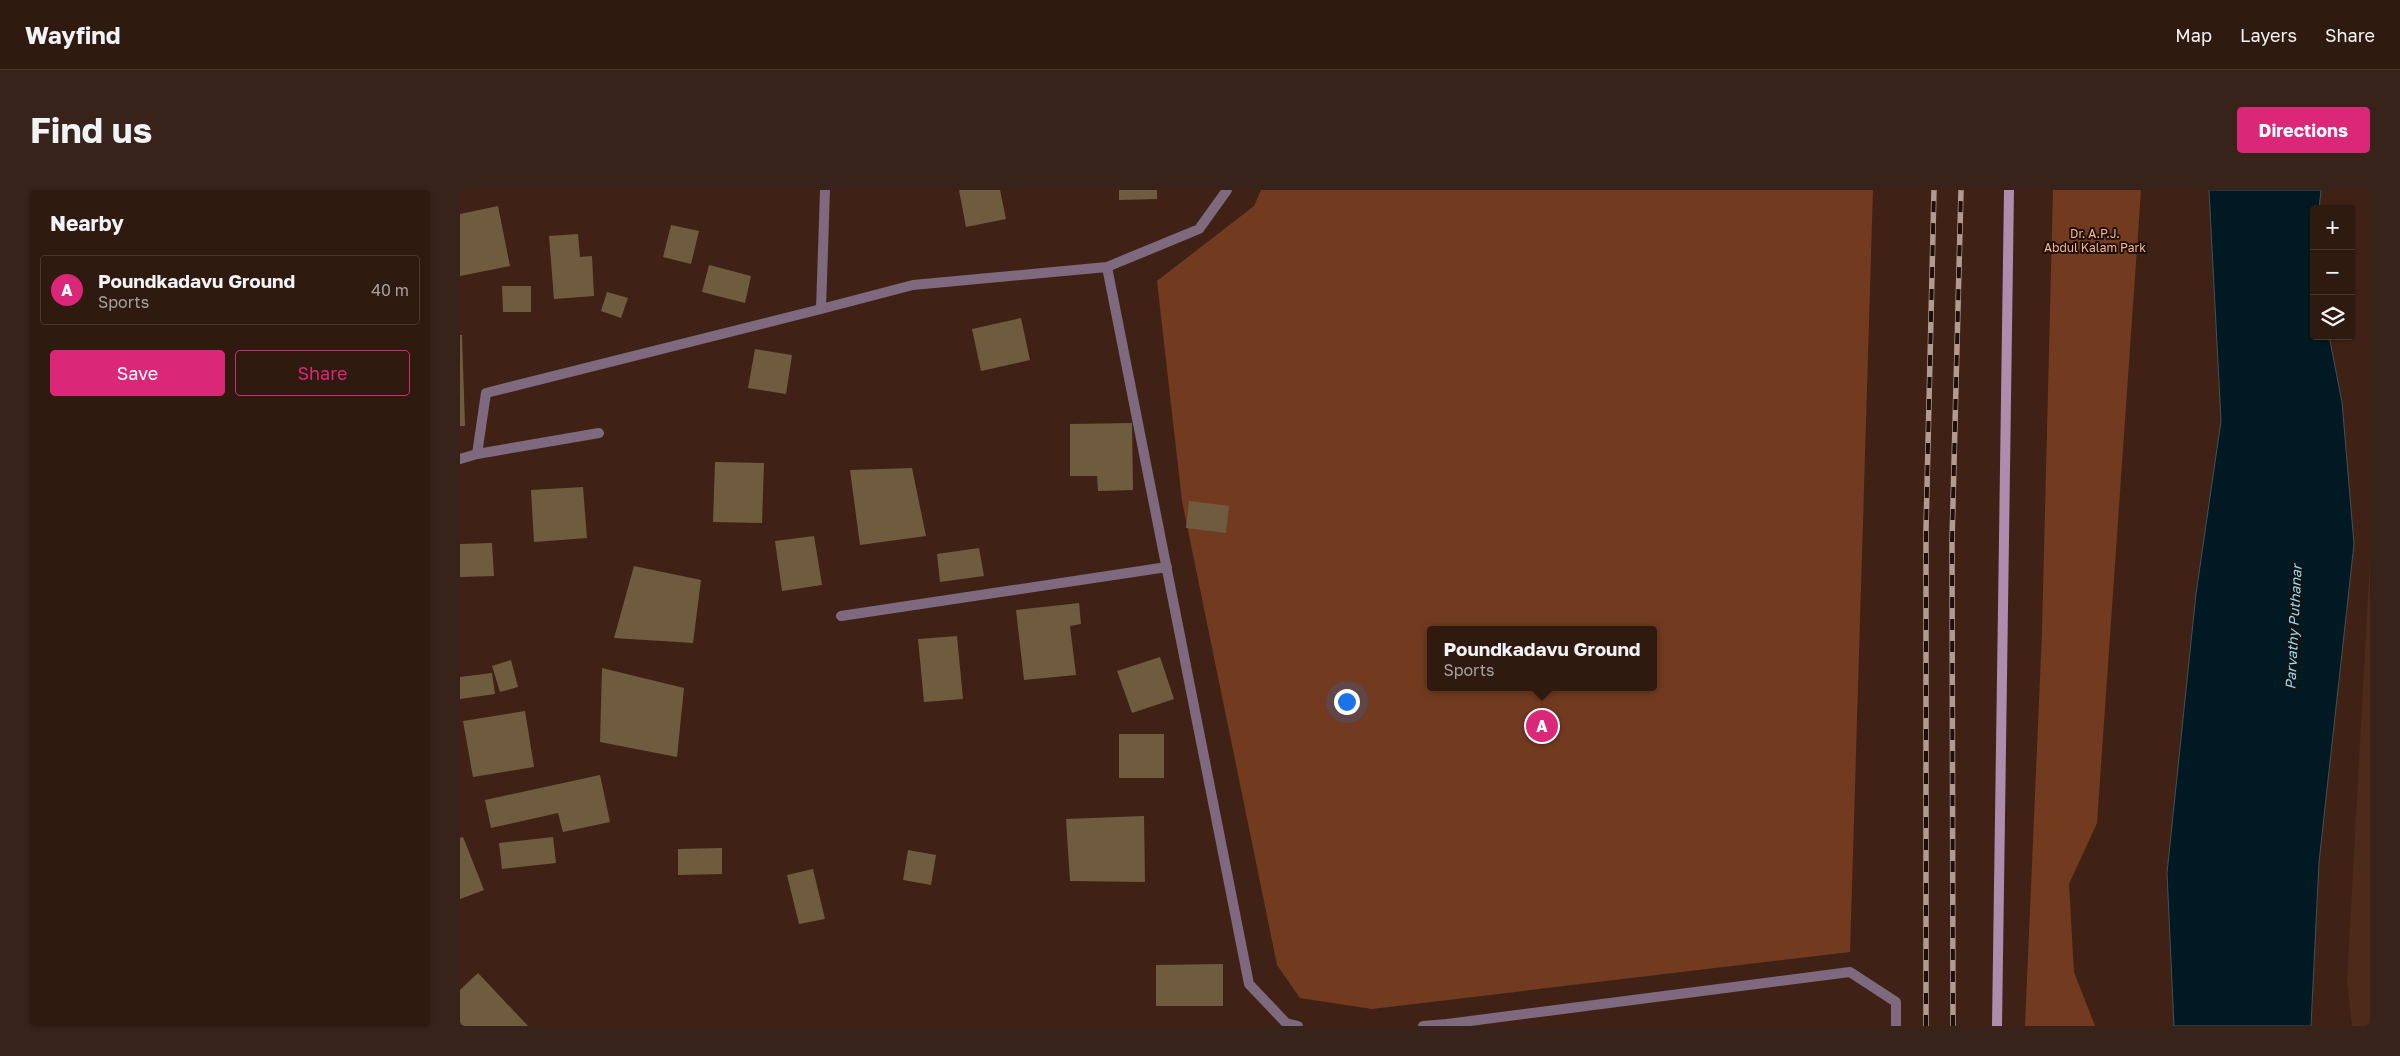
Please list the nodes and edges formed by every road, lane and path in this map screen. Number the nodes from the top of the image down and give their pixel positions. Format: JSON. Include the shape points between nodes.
{"nodes":[{"id":1,"x":825,"y":190,"type":"edge"},
{"id":2,"x":1227,"y":190,"type":"edge"},
{"id":3,"x":2009,"y":190,"type":"edge"},
{"id":4,"x":1107,"y":267,"type":"junction"},
{"id":5,"x":821,"y":308,"type":"junction"},
{"id":6,"x":599,"y":433,"type":"dead end"},
{"id":7,"x":477,"y":454,"type":"junction"},
{"id":8,"x":460,"y":458,"type":"edge"},
{"id":9,"x":1166,"y":567,"type":"junction"},
{"id":10,"x":841,"y":616,"type":"dead end"},
{"id":11,"x":1447,"y":1025,"type":"edge"},
{"id":12,"x":1298,"y":1026,"type":"edge"},
{"id":13,"x":1423,"y":1026,"type":"edge"},
{"id":14,"x":1896,"y":1026,"type":"edge"},
{"id":15,"x":1997,"y":1026,"type":"edge"}],
"edges":[{"from":1,"to":5,"type":"street"},
{"from":2,"to":4,"type":"street","via":[[1199,229]]},
{"from":3,"to":15,"type":"main road"},
{"from":4,"to":5,"type":"street","via":[[913,284]]},
{"from":4,"to":9,"type":"street"},
{"from":5,"to":7,"type":"street","via":[[486,393]]},
{"from":6,"to":7,"type":"street"},
{"from":7,"to":8,"type":"street"},
{"from":9,"to":10,"type":"street"},
{"from":9,"to":12,"type":"street","via":[[1249,984],[1286,1023]]},
{"from":11,"to":13,"type":"street"},
{"from":11,"to":14,"type":"street","via":[[1850,972],[1896,1002]]}]}
